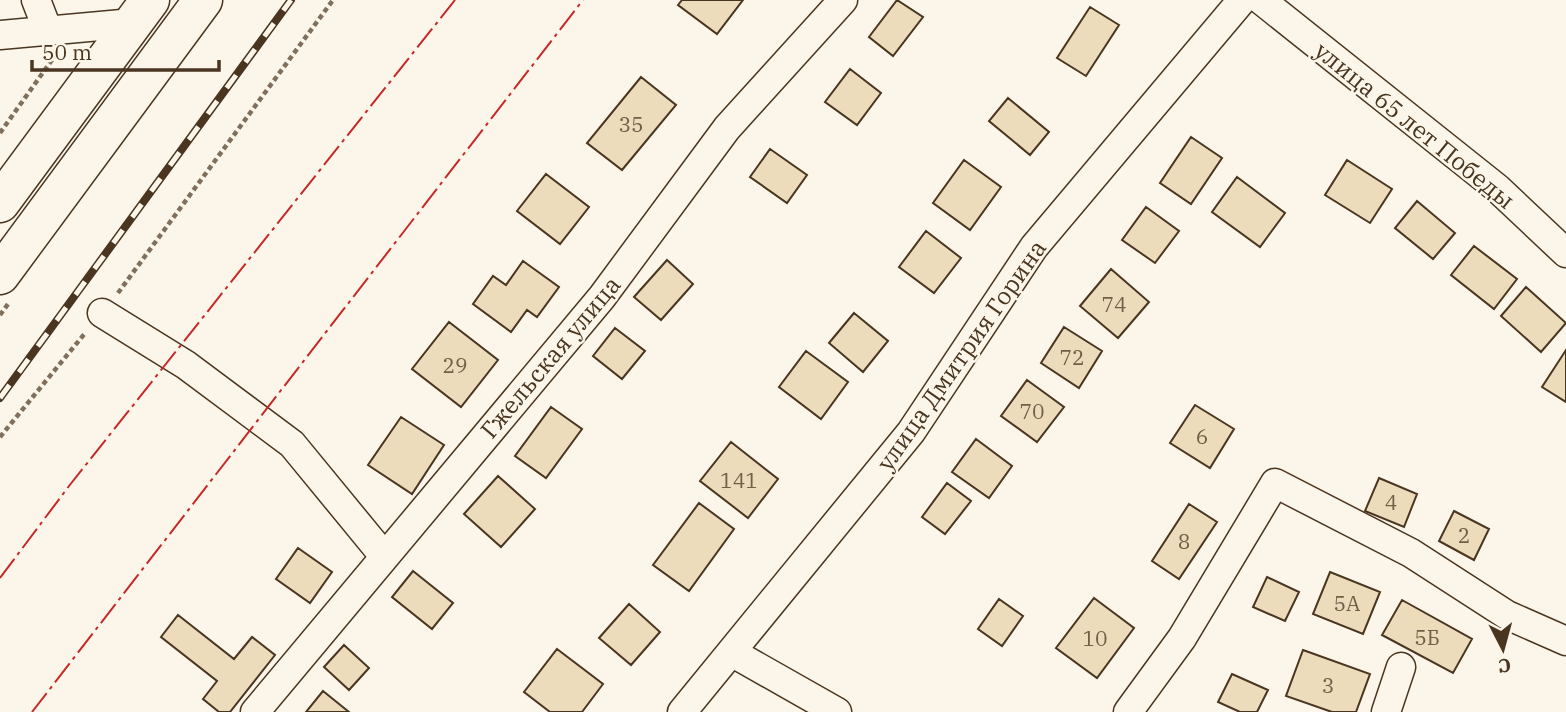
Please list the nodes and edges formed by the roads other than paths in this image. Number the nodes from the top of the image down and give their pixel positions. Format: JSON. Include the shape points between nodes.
{"nodes":[{"id":1,"x":36,"y":0,"type":"edge"},
{"id":2,"x":203,"y":0,"type":"edge"},
{"id":3,"x":842,"y":0,"type":"edge"},
{"id":4,"x":1242,"y":0,"type":"edge"},
{"id":5,"x":1261,"y":0,"type":"edge"},
{"id":6,"x":142,"y":12,"type":"edge"},
{"id":7,"x":60,"y":29,"type":"junction"},
{"id":8,"x":0,"y":35,"type":"edge"},
{"id":9,"x":0,"y":203,"type":"edge"},
{"id":10,"x":1566,"y":253,"type":"edge"},
{"id":11,"x":0,"y":275,"type":"edge"},
{"id":12,"x":102,"y":313,"type":"road end"},
{"id":13,"x":384,"y":556,"type":"junction"},
{"id":14,"x":1566,"y":641,"type":"edge"},
{"id":15,"x":733,"y":653,"type":"junction"},
{"id":16,"x":1401,"y":667,"type":"dead end"},
{"id":17,"x":255,"y":712,"type":"edge"},
{"id":18,"x":682,"y":712,"type":"edge"},
{"id":19,"x":837,"y":712,"type":"edge"},
{"id":20,"x":1128,"y":712,"type":"edge"},
{"id":21,"x":1386,"y":712,"type":"edge"}],
"edges":[{"from":1,"to":7,"type":"street"},
{"from":2,"to":11,"type":"highway"},
{"from":3,"to":13,"type":"street","name":"Гжельская улица","via":[[727,128],[602,297]]},
{"from":4,"to":15,"type":"street","name":"улица Дмитрия Горина","via":[[1034,247],[911,432]]},
{"from":5,"to":10,"type":"street","name":"улица 65 лет Победы","via":[[1497,188]]},
{"from":6,"to":7,"type":"street"},
{"from":6,"to":9,"type":"highway"},
{"from":7,"to":8,"type":"street"},
{"from":12,"to":13,"type":"street","via":[[186,366],[292,444]]},
{"from":13,"to":17,"type":"street","name":"Гжельская улица"},
{"from":14,"to":20,"type":"street","via":[[1507,615],[1411,553],[1275,483],[1182,638]]},
{"from":15,"to":18,"type":"street","name":"улица Дмитрия Горина"},
{"from":15,"to":19,"type":"street"},
{"from":16,"to":21,"type":"street"}]}
